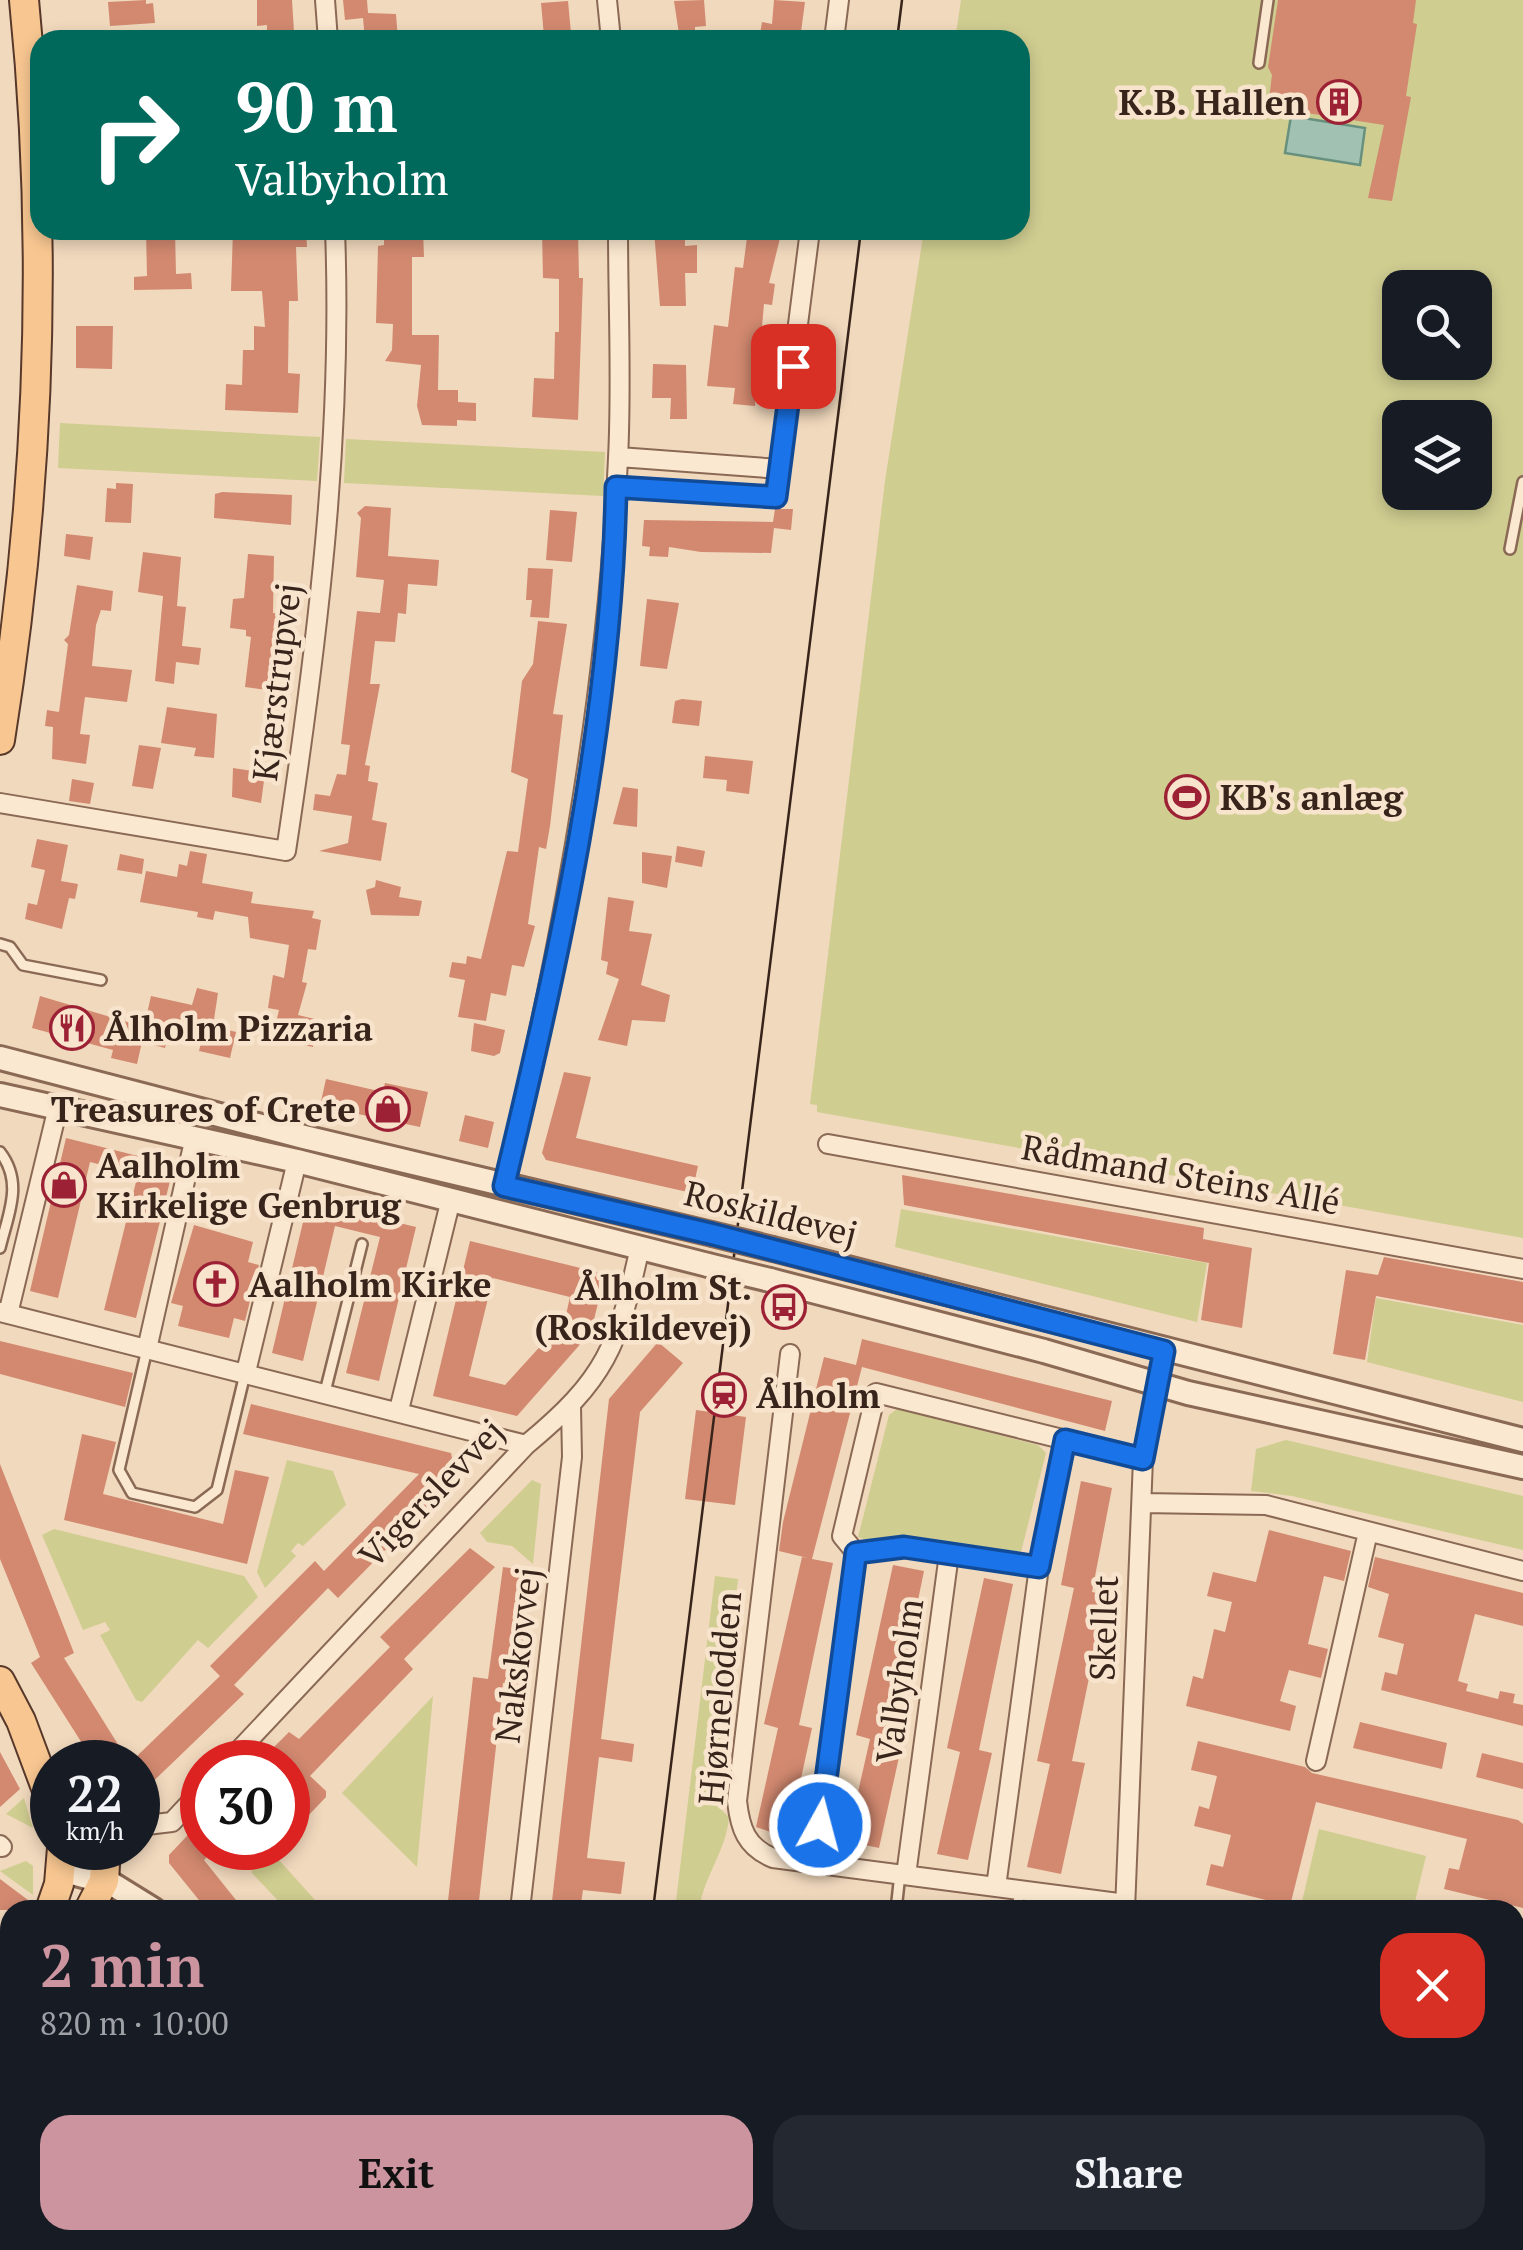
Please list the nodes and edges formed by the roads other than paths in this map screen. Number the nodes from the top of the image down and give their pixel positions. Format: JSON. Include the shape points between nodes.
{"nodes":[{"id":1,"x":24,"y":0,"type":"edge"},
{"id":2,"x":324,"y":0,"type":"edge"},
{"id":3,"x":607,"y":0,"type":"edge"},
{"id":4,"x":838,"y":0,"type":"edge"},
{"id":5,"x":1268,"y":0,"type":"edge"},
{"id":6,"x":327,"y":30,"type":"edge"},
{"id":7,"x":610,"y":30,"type":"edge"},
{"id":8,"x":835,"y":30,"type":"edge"},
{"id":9,"x":1260,"y":63,"type":"dead end"},
{"id":10,"x":30,"y":86,"type":"edge"},
{"id":11,"x":35,"y":240,"type":"edge"},
{"id":12,"x":335,"y":240,"type":"edge"},
{"id":13,"x":618,"y":240,"type":"edge"},
{"id":14,"x":809,"y":240,"type":"edge"},
{"id":15,"x":618,"y":457,"type":"junction"},
{"id":16,"x":780,"y":469,"type":"junction"},
{"id":17,"x":1523,"y":482,"type":"edge"},
{"id":18,"x":616,"y":487,"type":"junction"},
{"id":19,"x":1510,"y":549,"type":"dead end"},
{"id":20,"x":0,"y":740,"type":"edge"},
{"id":21,"x":0,"y":803,"type":"edge"},
{"id":22,"x":0,"y":944,"type":"edge"},
{"id":23,"x":101,"y":980,"type":"dead end"},
{"id":24,"x":0,"y":1058,"type":"edge"},
{"id":25,"x":0,"y":1095,"type":"edge"},
{"id":26,"x":58,"y":1106,"type":"junction"},
{"id":27,"x":195,"y":1136,"type":"junction"},
{"id":28,"x":828,"y":1144,"type":"dead end"},
{"id":29,"x":0,"y":1152,"type":"edge"},
{"id":30,"x":297,"y":1161,"type":"junction"},
{"id":31,"x":504,"y":1186,"type":"junction"},
{"id":32,"x":452,"y":1199,"type":"junction"},
{"id":33,"x":362,"y":1244,"type":"dead end"},
{"id":34,"x":640,"y":1247,"type":"junction"},
{"id":35,"x":0,"y":1248,"type":"edge"},
{"id":36,"x":1523,"y":1269,"type":"edge"},
{"id":37,"x":4,"y":1313,"type":"edge"},
{"id":38,"x":147,"y":1349,"type":"junction"},
{"id":39,"x":1164,"y":1351,"type":"junction"},
{"id":40,"x":790,"y":1354,"type":"dead end"},
{"id":41,"x":246,"y":1372,"type":"junction"},
{"id":42,"x":1156,"y":1385,"type":"junction"},
{"id":43,"x":325,"y":1392,"type":"junction"},
{"id":44,"x":571,"y":1407,"type":"junction"},
{"id":45,"x":399,"y":1410,"type":"junction"},
{"id":46,"x":1065,"y":1440,"type":"junction"},
{"id":47,"x":1523,"y":1440,"type":"edge"},
{"id":48,"x":526,"y":1445,"type":"junction"},
{"id":49,"x":1143,"y":1459,"type":"junction"},
{"id":50,"x":1523,"y":1467,"type":"edge"},
{"id":51,"x":1142,"y":1503,"type":"junction"},
{"id":52,"x":1368,"y":1532,"type":"junction"},
{"id":53,"x":856,"y":1553,"type":"junction"},
{"id":54,"x":949,"y":1554,"type":"junction"},
{"id":55,"x":1039,"y":1567,"type":"junction"},
{"id":56,"x":1523,"y":1571,"type":"edge"},
{"id":57,"x":0,"y":1681,"type":"edge"},
{"id":58,"x":21,"y":1721,"type":"junction"},
{"id":59,"x":37,"y":1740,"type":"edge"},
{"id":60,"x":249,"y":1740,"type":"edge"},
{"id":61,"x":30,"y":1745,"type":"edge"},
{"id":62,"x":1316,"y":1761,"type":"dead end"},
{"id":63,"x":814,"y":1864,"type":"junction"},
{"id":64,"x":59,"y":1870,"type":"edge"},
{"id":65,"x":72,"y":1870,"type":"edge"},
{"id":66,"x":103,"y":1870,"type":"edge"},
{"id":67,"x":903,"y":1875,"type":"junction"},
{"id":68,"x":996,"y":1887,"type":"junction"},
{"id":69,"x":1020,"y":1890,"type":"junction"},
{"id":70,"x":52,"y":1900,"type":"edge"},
{"id":71,"x":99,"y":1900,"type":"edge"},
{"id":72,"x":521,"y":1900,"type":"edge"},
{"id":73,"x":898,"y":1900,"type":"edge"},
{"id":74,"x":1018,"y":1900,"type":"edge"},
{"id":75,"x":1082,"y":1900,"type":"edge"},
{"id":76,"x":1126,"y":1900,"type":"edge"}],
"edges":[{"from":1,"to":10,"type":"main road"},
{"from":2,"to":6,"type":"street"},
{"from":3,"to":7,"type":"street"},
{"from":4,"to":8,"type":"street"},
{"from":5,"to":9,"type":"lane"},
{"from":11,"to":20,"type":"main road","via":[[25,564]]},
{"from":12,"to":21,"type":"street","name":"Kjærstrupvej","via":[[332,441],[318,631],[286,851]]},
{"from":13,"to":15,"type":"street"},
{"from":14,"to":16,"type":"street"},
{"from":15,"to":16,"type":"street"},
{"from":15,"to":18,"type":"street"},
{"from":16,"to":18,"type":"street","via":[[776,497]]},
{"from":17,"to":19,"type":"lane"},
{"from":18,"to":31,"type":"street","via":[[602,669],[582,802],[549,996]]},
{"from":22,"to":23,"type":"lane","via":[[23,965]]},
{"from":24,"to":31,"type":"street","name":"Roskildevej"},
{"from":25,"to":26,"type":"street","name":"Roskildevej"},
{"from":26,"to":27,"type":"street","name":"Roskildevej"},
{"from":26,"to":37,"type":"street"},
{"from":27,"to":30,"type":"street","name":"Roskildevej"},
{"from":27,"to":38,"type":"street"},
{"from":28,"to":36,"type":"street","name":"Rådmand Steins Allé"},
{"from":29,"to":35,"type":"lane","via":[[16,1185]]},
{"from":30,"to":32,"type":"street","name":"Roskildevej"},
{"from":30,"to":41,"type":"street"},
{"from":31,"to":39,"type":"street","name":"Roskildevej","bridge":true},
{"from":32,"to":34,"type":"street","name":"Roskildevej"},
{"from":32,"to":45,"type":"street"},
{"from":33,"to":43,"type":"lane"},
{"from":34,"to":42,"type":"street","name":"Roskildevej","bridge":true},
{"from":34,"to":44,"type":"street","name":"Vigerslevvej","via":[[615,1345]]},
{"from":37,"to":38,"type":"street"},
{"from":38,"to":41,"type":"street"},
{"from":38,"to":41,"type":"lane","via":[[119,1470],[132,1492],[164,1500],[195,1507],[218,1490]]},
{"from":39,"to":42,"type":"street","name":"Skellet"},
{"from":39,"to":47,"type":"street","name":"Roskildevej"},
{"from":40,"to":63,"type":"street","name":"Hjørnelodden","via":[[737,1801],[739,1822],[757,1852]]},
{"from":41,"to":43,"type":"street"},
{"from":42,"to":49,"type":"street","name":"Skellet"},
{"from":42,"to":50,"type":"street","name":"Roskildevej"},
{"from":43,"to":45,"type":"street"},
{"from":44,"to":48,"type":"street","name":"Vigerslevvej"},
{"from":44,"to":72,"type":"street","name":"Nakskovvej","via":[[572,1457]]},
{"from":45,"to":48,"type":"street"},
{"from":46,"to":49,"type":"street","name":"Valbyholm"},
{"from":46,"to":53,"type":"street","name":"Valbyholm","via":[[876,1393],[842,1536]]},
{"from":46,"to":55,"type":"street"},
{"from":48,"to":60,"type":"street","name":"Vigerslevvej"},
{"from":49,"to":51,"type":"street","name":"Skellet"},
{"from":51,"to":52,"type":"street","via":[[1266,1505]]},
{"from":51,"to":76,"type":"street","name":"Skellet"},
{"from":52,"to":56,"type":"street"},
{"from":52,"to":62,"type":"street"},
{"from":53,"to":54,"type":"street","name":"Valbyholm","via":[[904,1547]]},
{"from":53,"to":63,"type":"street","name":"Valbyholm"},
{"from":54,"to":55,"type":"street","name":"Valbyholm"},
{"from":54,"to":67,"type":"street","name":"Valbyholm"},
{"from":55,"to":68,"type":"street"},
{"from":57,"to":58,"type":"main road"},
{"from":58,"to":59,"type":"main road"},
{"from":58,"to":61,"type":"main road"},
{"from":63,"to":67,"type":"street","name":"Hjørnelodden"},
{"from":64,"to":70,"type":"main road"},
{"from":65,"to":71,"type":"street"},
{"from":66,"to":71,"type":"main road"},
{"from":67,"to":68,"type":"street","name":"Hjørnelodden"},
{"from":67,"to":73,"type":"lane"},
{"from":68,"to":69,"type":"street","name":"Hjørnelodden"},
{"from":69,"to":74,"type":"lane"},
{"from":69,"to":75,"type":"street","name":"Hjørnelodden"}]}
